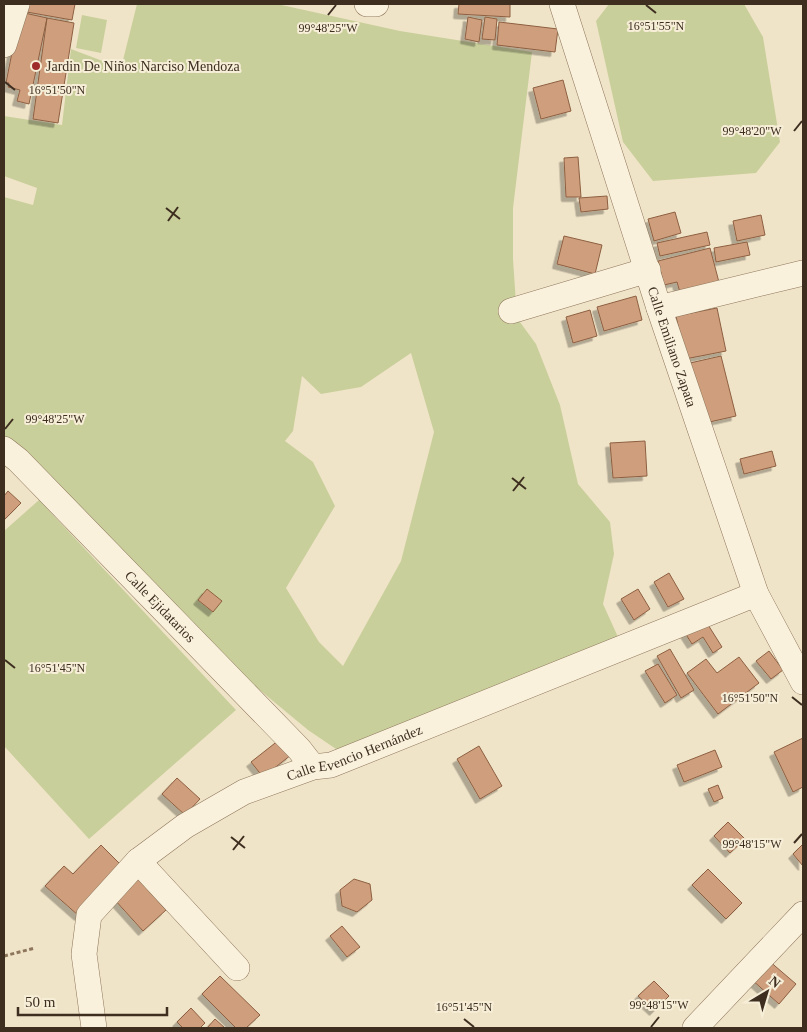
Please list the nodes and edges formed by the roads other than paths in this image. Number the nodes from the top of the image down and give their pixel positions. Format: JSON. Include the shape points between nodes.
{"nodes":[{"id":1,"x":17,"y":4,"type":"edge"},
{"id":2,"x":367,"y":4,"type":"edge"},
{"id":3,"x":376,"y":4,"type":"edge"},
{"id":4,"x":562,"y":4,"type":"edge"},
{"id":5,"x":4,"y":45,"type":"edge"},
{"id":6,"x":648,"y":270,"type":"junction"},
{"id":7,"x":803,"y":272,"type":"edge"},
{"id":8,"x":659,"y":308,"type":"junction"},
{"id":9,"x":511,"y":311,"type":"dead end"},
{"id":10,"x":4,"y":449,"type":"edge"},
{"id":11,"x":756,"y":594,"type":"junction"},
{"id":12,"x":803,"y":682,"type":"edge"},
{"id":13,"x":313,"y":767,"type":"junction"},
{"id":14,"x":138,"y":861,"type":"junction"},
{"id":15,"x":803,"y":914,"type":"edge"},
{"id":16,"x":237,"y":968,"type":"dead end"},
{"id":17,"x":94,"y":1028,"type":"edge"},
{"id":18,"x":695,"y":1028,"type":"edge"}],
"edges":[{"from":1,"to":5,"type":"street"},
{"from":2,"to":3,"type":"street"},
{"from":4,"to":6,"type":"street","name":"Calle Emiliano Zapata"},
{"from":6,"to":8,"type":"street","name":"Calle Emiliano Zapata"},
{"from":6,"to":9,"type":"street"},
{"from":7,"to":8,"type":"street"},
{"from":8,"to":11,"type":"street","name":"Calle Emiliano Zapata"},
{"from":10,"to":13,"type":"street","name":"Calle Ejidatarios","via":[[25,467]]},
{"from":11,"to":12,"type":"street","name":"Calle Emiliano Zapata"},
{"from":11,"to":13,"type":"street","name":"Calle Evencio Hernández","via":[[331,764]]},
{"from":13,"to":14,"type":"street","name":"Calle Evencio Hernández","via":[[244,792],[185,826]]},
{"from":14,"to":16,"type":"street"},
{"from":14,"to":17,"type":"street","name":"Calle Evencio Hernández","via":[[89,916],[84,954]]},
{"from":15,"to":18,"type":"street"}]}
